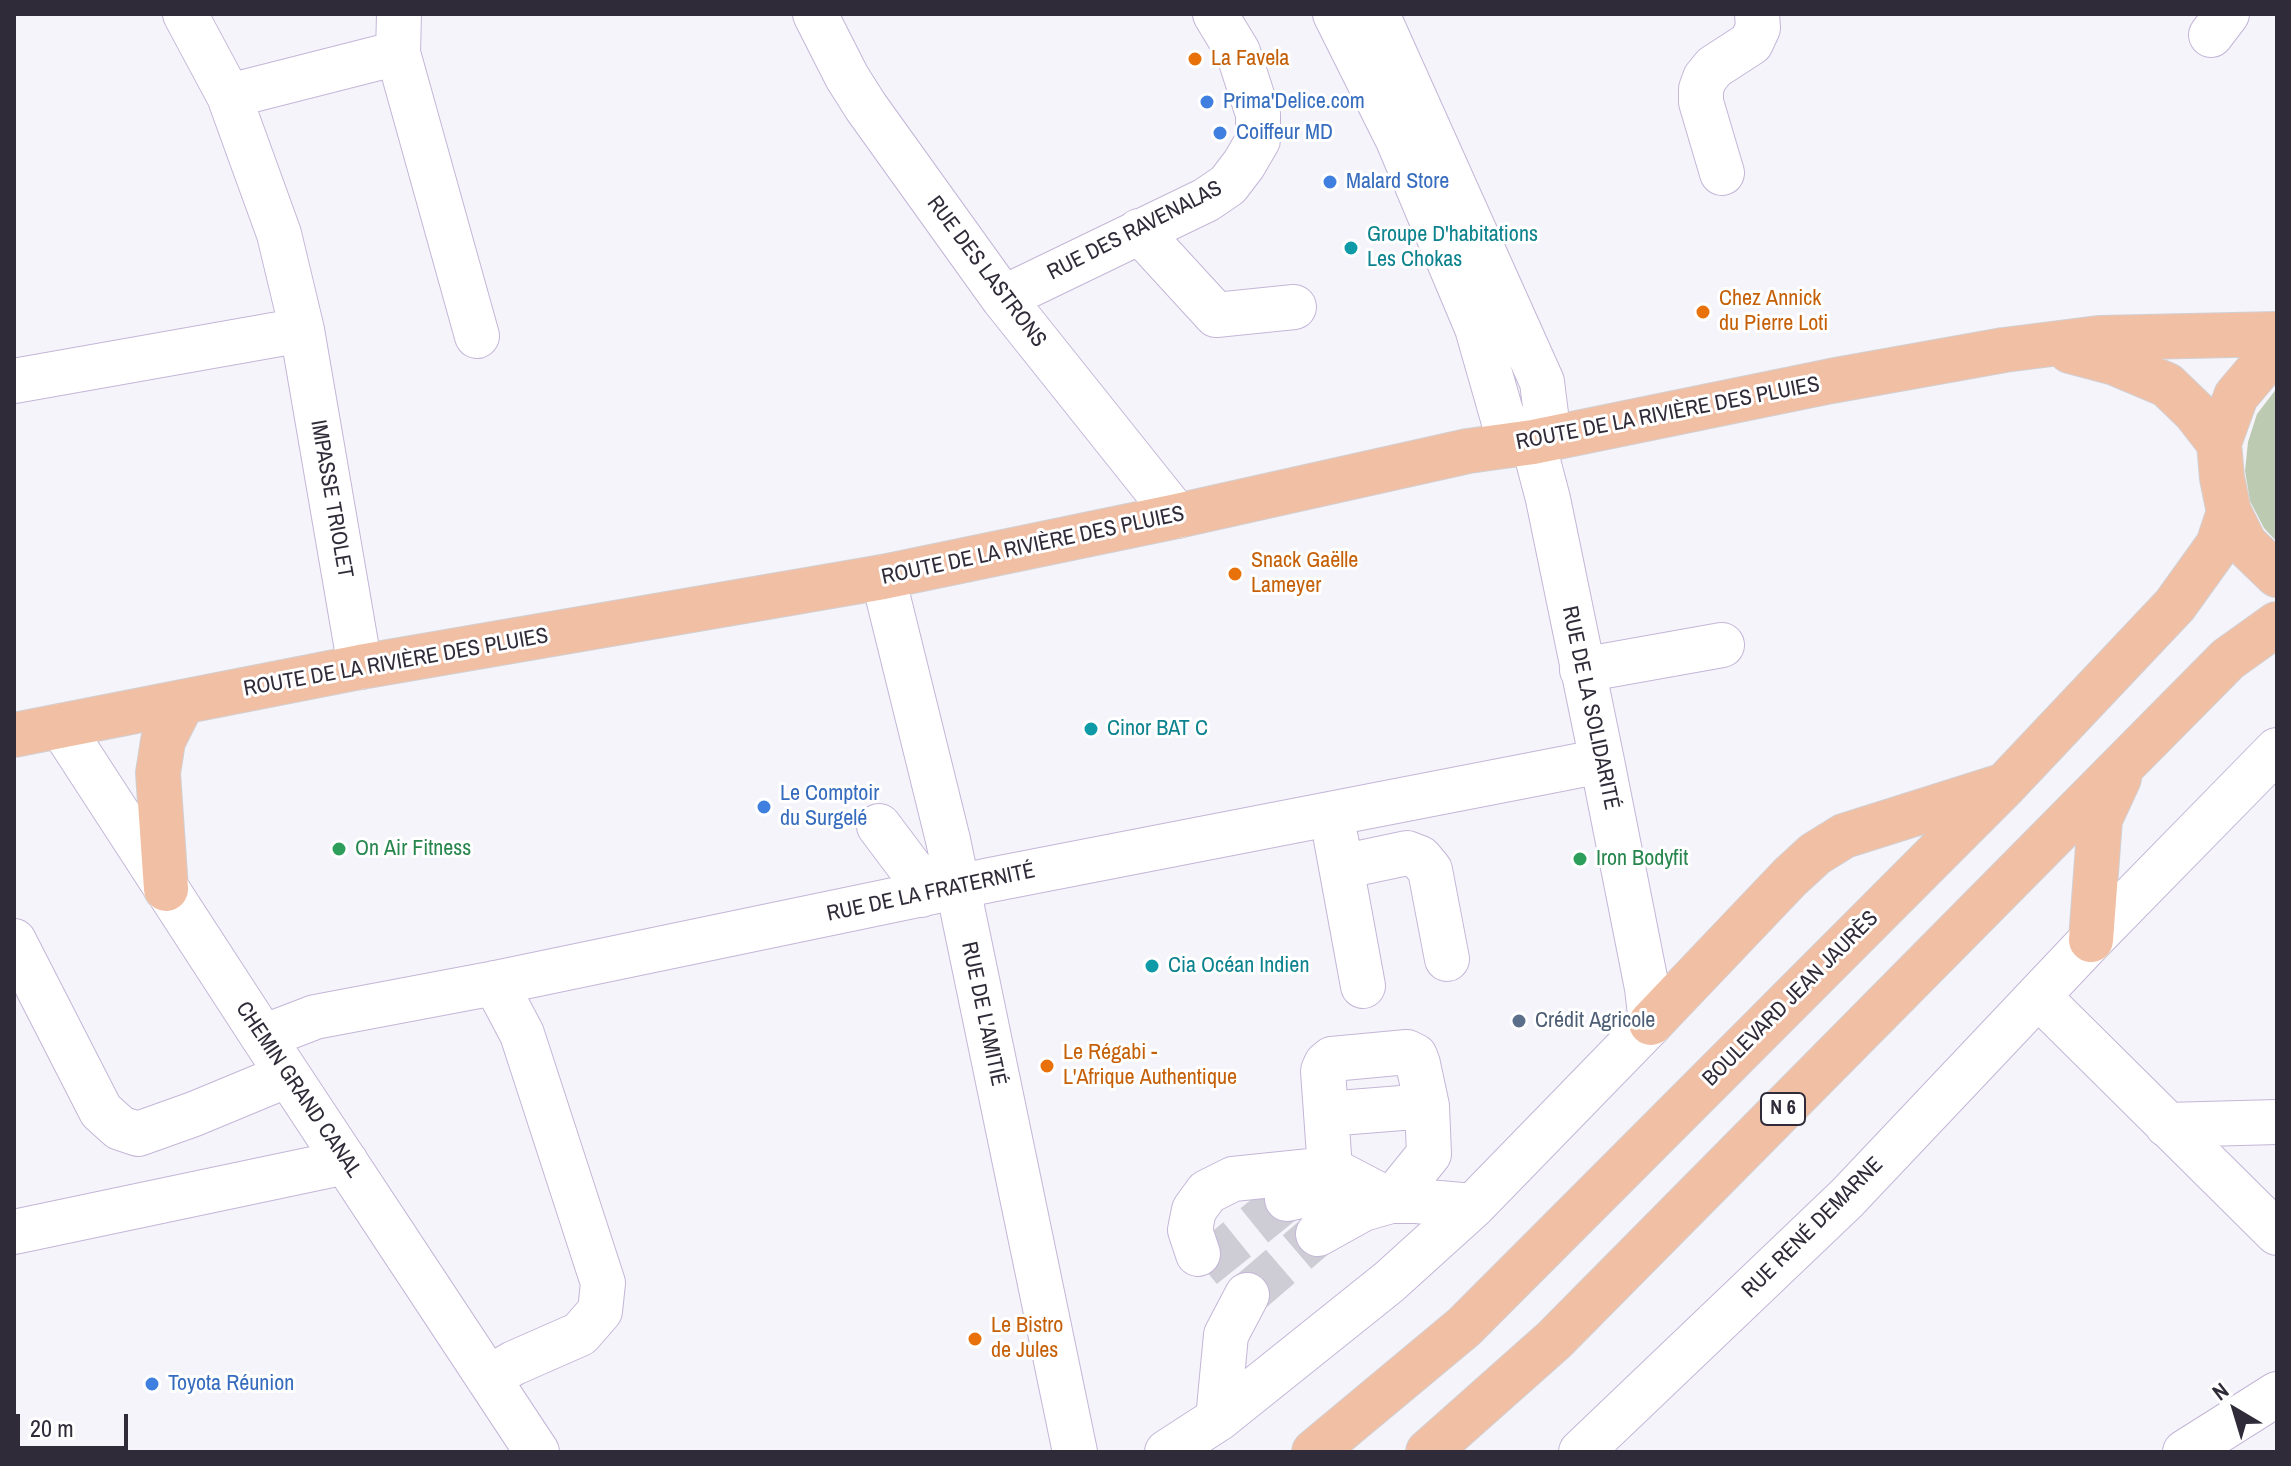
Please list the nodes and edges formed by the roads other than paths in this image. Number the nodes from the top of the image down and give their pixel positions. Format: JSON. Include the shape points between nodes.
{"nodes":[{"id":1,"x":185,"y":14,"type":"edge"},
{"id":2,"x":815,"y":14,"type":"edge"},
{"id":3,"x":1215,"y":14,"type":"edge"},
{"id":4,"x":1335,"y":14,"type":"edge"},
{"id":5,"x":1377,"y":14,"type":"edge"},
{"id":6,"x":1757,"y":14,"type":"edge"},
{"id":7,"x":399,"y":33,"type":"edge"},
{"id":8,"x":229,"y":96,"type":"junction"},
{"id":9,"x":1722,"y":173,"type":"dead end"},
{"id":10,"x":1139,"y":231,"type":"junction"},
{"id":11,"x":1003,"y":298,"type":"junction"},
{"id":12,"x":1294,"y":307,"type":"dead end"},
{"id":13,"x":302,"y":330,"type":"junction"},
{"id":14,"x":2277,"y":334,"type":"edge"},
{"id":15,"x":477,"y":336,"type":"dead end"},
{"id":16,"x":2050,"y":346,"type":"junction"},
{"id":17,"x":2277,"y":353,"type":"edge"},
{"id":18,"x":14,"y":381,"type":"edge"},
{"id":19,"x":1533,"y":442,"type":"junction"},
{"id":20,"x":2219,"y":443,"type":"junction"},
{"id":21,"x":2229,"y":512,"type":"junction"},
{"id":22,"x":1177,"y":516,"type":"junction"},
{"id":23,"x":2277,"y":575,"type":"edge"},
{"id":24,"x":883,"y":577,"type":"junction"},
{"id":25,"x":2277,"y":624,"type":"edge"},
{"id":26,"x":1722,"y":645,"type":"dead end"},
{"id":27,"x":360,"y":667,"type":"junction"},
{"id":28,"x":1582,"y":670,"type":"junction"},
{"id":29,"x":182,"y":703,"type":"junction"},
{"id":30,"x":61,"y":726,"type":"junction"},
{"id":31,"x":14,"y":735,"type":"edge"},
{"id":32,"x":2277,"y":750,"type":"edge"},
{"id":33,"x":2130,"y":758,"type":"junction"},
{"id":34,"x":1602,"y":761,"type":"junction"},
{"id":35,"x":2005,"y":785,"type":"junction"},
{"id":36,"x":1331,"y":814,"type":"junction"},
{"id":37,"x":879,"y":826,"type":"dead end"},
{"id":38,"x":1341,"y":867,"type":"junction"},
{"id":39,"x":166,"y":889,"type":"junction"},
{"id":40,"x":939,"y":892,"type":"junction"},
{"id":41,"x":2091,"y":940,"type":"junction"},
{"id":42,"x":14,"y":941,"type":"edge"},
{"id":43,"x":1447,"y":959,"type":"dead end"},
{"id":44,"x":495,"y":983,"type":"junction"},
{"id":45,"x":1363,"y":986,"type":"dead end"},
{"id":46,"x":2039,"y":997,"type":"junction"},
{"id":47,"x":1651,"y":1023,"type":"junction"},
{"id":48,"x":263,"y":1037,"type":"junction"},
{"id":49,"x":288,"y":1075,"type":"junction"},
{"id":50,"x":2277,"y":1122,"type":"edge"},
{"id":51,"x":2167,"y":1125,"type":"junction"},
{"id":52,"x":346,"y":1162,"type":"junction"},
{"id":53,"x":1330,"y":1169,"type":"junction"},
{"id":54,"x":1287,"y":1199,"type":"tunnel mouth"},
{"id":55,"x":1391,"y":1201,"type":"junction"},
{"id":56,"x":1473,"y":1206,"type":"junction"},
{"id":57,"x":14,"y":1232,"type":"edge"},
{"id":58,"x":2277,"y":1233,"type":"edge"},
{"id":59,"x":1318,"y":1234,"type":"tunnel mouth"},
{"id":60,"x":1198,"y":1254,"type":"dead end"},
{"id":61,"x":1230,"y":1311,"type":"tunnel mouth"},
{"id":62,"x":488,"y":1378,"type":"junction"},
{"id":63,"x":2277,"y":1394,"type":"edge"},
{"id":64,"x":1218,"y":1419,"type":"junction"},
{"id":65,"x":537,"y":1452,"type":"edge"},
{"id":66,"x":1075,"y":1452,"type":"edge"},
{"id":67,"x":1167,"y":1452,"type":"edge"},
{"id":68,"x":1314,"y":1452,"type":"edge"},
{"id":69,"x":1428,"y":1452,"type":"edge"},
{"id":70,"x":1581,"y":1452,"type":"edge"},
{"id":71,"x":2185,"y":1452,"type":"edge"}],
"edges":[{"from":1,"to":8,"type":"street","name":"IMPASSE TRIOLET"},
{"from":2,"to":11,"type":"street","name":"RUE DES LASTRONS","via":[[866,107]]},
{"from":3,"to":10,"type":"street","name":"RUE DES RAVENALAS","via":[[1238,52],[1258,114],[1258,140],[1228,185]]},
{"from":4,"to":19,"type":"street","via":[[1398,140],[1477,328],[1503,419]]},
{"from":5,"to":19,"type":"street","via":[[1542,382],[1546,414]]},
{"from":6,"to":9,"type":"street","via":[[1751,43],[1714,67],[1701,89]]},
{"from":7,"to":8,"type":"street"},
{"from":7,"to":15,"type":"street"},
{"from":8,"to":13,"type":"street","name":"IMPASSE TRIOLET","via":[[279,234]]},
{"from":10,"to":11,"type":"street","name":"RUE DES RAVENALAS"},
{"from":10,"to":12,"type":"street","via":[[1216,315]]},
{"from":11,"to":22,"type":"street","name":"RUE DES LASTRONS"},
{"from":13,"to":18,"type":"street"},
{"from":13,"to":27,"type":"street","name":"IMPASSE TRIOLET"},
{"from":14,"to":16,"type":"main road","via":[[2099,338]]},
{"from":16,"to":19,"type":"main road","name":"ROUTE DE LA RIVIÈRE DES PLUIES","via":[[1831,381]]},
{"from":16,"to":20,"type":"main road","via":[[2115,363],[2167,385]]},
{"from":17,"to":20,"type":"main road","via":[[2236,396]]},
{"from":19,"to":22,"type":"main road","name":"ROUTE DE LA RIVIÈRE DES PLUIES","via":[[1468,451]]},
{"from":19,"to":28,"type":"street","name":"RUE DE LA SOLIDARITÉ"},
{"from":20,"to":21,"type":"main road"},
{"from":21,"to":23,"type":"main road","via":[[2245,544]]},
{"from":21,"to":35,"type":"main road","name":"BOULEVARD JEAN JAURÈS","via":[[2218,545],[2175,605]]},
{"from":22,"to":24,"type":"main road","name":"ROUTE DE LA RIVIÈRE DES PLUIES"},
{"from":24,"to":27,"type":"main road","name":"ROUTE DE LA RIVIÈRE DES PLUIES"},
{"from":24,"to":40,"type":"street","name":"RUE DE L'AMITIÉ","via":[[948,840]]},
{"from":25,"to":33,"type":"main road","number":"N 6","via":[[2228,659]]},
{"from":26,"to":28,"type":"street"},
{"from":27,"to":29,"type":"main road","name":"ROUTE DE LA RIVIÈRE DES PLUIES"},
{"from":28,"to":34,"type":"street","name":"RUE DE LA SOLIDARITÉ"},
{"from":29,"to":30,"type":"main road","name":"ROUTE DE LA RIVIÈRE DES PLUIES"},
{"from":29,"to":39,"type":"main road","via":[[163,741],[158,773]]},
{"from":30,"to":31,"type":"main road","name":"ROUTE DE LA RIVIÈRE DES PLUIES"},
{"from":30,"to":39,"type":"street","name":"CHEMIN GRAND CANAL"},
{"from":32,"to":41,"type":"street","name":"RUE RENÉ DEMARNE"},
{"from":33,"to":41,"type":"main road","via":[[2100,819]]},
{"from":33,"to":69,"type":"main road","number":"N 6","via":[[1554,1340]]},
{"from":34,"to":36,"type":"street","name":"RUE DE LA FRATERNITÉ"},
{"from":34,"to":47,"type":"street","name":"RUE DE LA SOLIDARITÉ"},
{"from":35,"to":47,"type":"main road","via":[[1844,836],[1815,854]]},
{"from":35,"to":68,"type":"main road","name":"BOULEVARD JEAN JAURÈS","via":[[1464,1327]]},
{"from":36,"to":38,"type":"street"},
{"from":36,"to":40,"type":"street","name":"RUE DE LA FRATERNITÉ"},
{"from":37,"to":40,"type":"street","via":[[912,870]]},
{"from":38,"to":43,"type":"street","via":[[1407,853],[1420,858],[1430,870]]},
{"from":38,"to":45,"type":"street"},
{"from":39,"to":48,"type":"street","name":"CHEMIN GRAND CANAL"},
{"from":40,"to":44,"type":"street","name":"RUE DE LA FRATERNITÉ"},
{"from":40,"to":66,"type":"street","name":"RUE DE L'AMITIÉ"},
{"from":41,"to":46,"type":"street","name":"RUE RENÉ DEMARNE"},
{"from":42,"to":49,"type":"street","via":[[101,1111],[120,1128],[138,1134]]},
{"from":44,"to":48,"type":"street","name":"RUE DE LA FRATERNITÉ","via":[[315,1017]]},
{"from":44,"to":62,"type":"street","via":[[522,1034],[603,1283],[600,1311],[580,1334]]},
{"from":46,"to":51,"type":"street"},
{"from":46,"to":70,"type":"street","name":"RUE RENÉ DEMARNE","via":[[1847,1198]]},
{"from":47,"to":56,"type":"street"},
{"from":48,"to":49,"type":"street","name":"CHEMIN GRAND CANAL"},
{"from":49,"to":52,"type":"street","name":"CHEMIN GRAND CANAL"},
{"from":50,"to":51,"type":"street"},
{"from":51,"to":58,"type":"street"},
{"from":52,"to":57,"type":"street"},
{"from":52,"to":62,"type":"street","name":"CHEMIN GRAND CANAL"},
{"from":53,"to":55,"type":"street"},
{"from":53,"to":55,"type":"street","via":[[1326,1064],[1332,1059],[1407,1052],[1415,1056],[1427,1106],[1429,1154]]},
{"from":53,"to":60,"type":"street","via":[[1233,1179],[1207,1192],[1194,1210],[1190,1230]]},
{"from":54,"to":55,"type":"street","via":[[1325,1191]]},
{"from":55,"to":56,"type":"street"},
{"from":55,"to":59,"type":"street","via":[[1363,1209]]},
{"from":56,"to":64,"type":"street","via":[[1389,1282]]},
{"from":61,"to":64,"type":"street"},
{"from":62,"to":65,"type":"street","name":"CHEMIN GRAND CANAL"},
{"from":63,"to":71,"type":"street"},
{"from":64,"to":67,"type":"street"}]}
